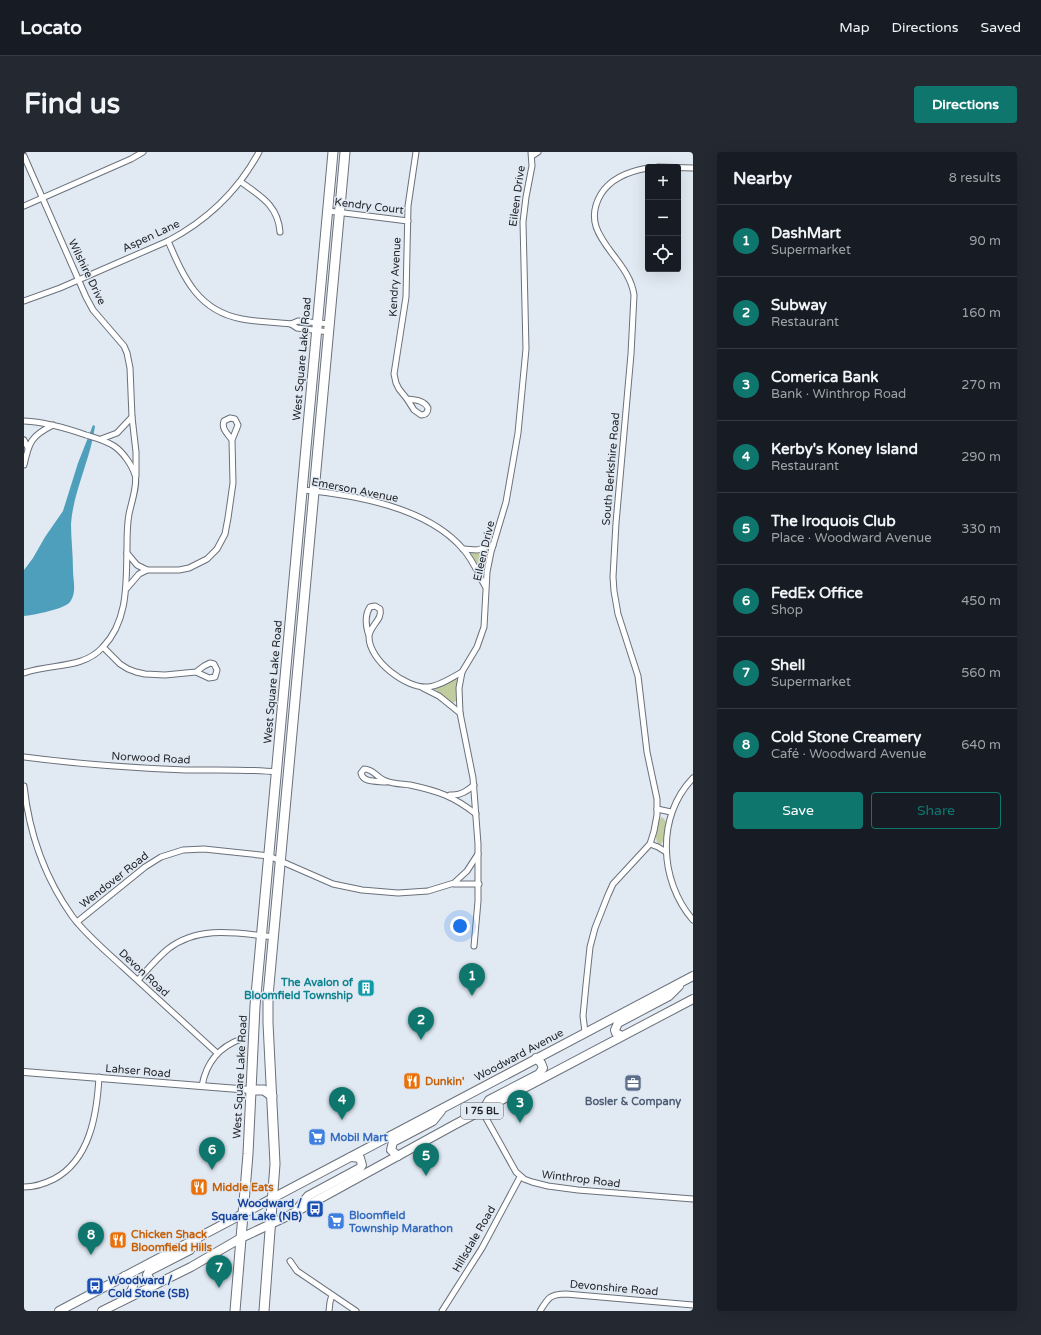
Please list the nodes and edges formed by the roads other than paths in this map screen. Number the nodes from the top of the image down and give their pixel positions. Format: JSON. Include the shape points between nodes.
{"nodes":[{"id":1,"x":143,"y":152,"type":"edge"},
{"id":2,"x":260,"y":152,"type":"edge"},
{"id":3,"x":333,"y":152,"type":"edge"},
{"id":4,"x":345,"y":152,"type":"edge"},
{"id":5,"x":416,"y":152,"type":"edge"},
{"id":6,"x":538,"y":152,"type":"edge"},
{"id":7,"x":531,"y":154,"type":"edge"},
{"id":8,"x":24,"y":156,"type":"edge"},
{"id":9,"x":681,"y":167,"type":"edge"},
{"id":10,"x":693,"y":168,"type":"edge"},
{"id":11,"x":645,"y":169,"type":"edge"},
{"id":12,"x":241,"y":182,"type":"junction"},
{"id":13,"x":42,"y":198,"type":"junction"},
{"id":14,"x":24,"y":206,"type":"edge"},
{"id":15,"x":328,"y":211,"type":"junction"},
{"id":16,"x":340,"y":212,"type":"junction"},
{"id":17,"x":408,"y":221,"type":"junction"},
{"id":18,"x":280,"y":232,"type":"dead end"},
{"id":19,"x":168,"y":241,"type":"junction"},
{"id":20,"x":78,"y":280,"type":"junction"},
{"id":21,"x":24,"y":301,"type":"edge"},
{"id":22,"x":317,"y":327,"type":"junction"},
{"id":23,"x":329,"y":328,"type":"junction"},
{"id":24,"x":407,"y":399,"type":"dead end"},
{"id":25,"x":132,"y":417,"type":"junction"},
{"id":26,"x":24,"y":421,"type":"edge"},
{"id":27,"x":53,"y":425,"type":"junction"},
{"id":28,"x":101,"y":439,"type":"junction"},
{"id":29,"x":24,"y":440,"type":"edge"},
{"id":30,"x":232,"y":440,"type":"dead end"},
{"id":31,"x":28,"y":448,"type":"junction"},
{"id":32,"x":24,"y":465,"type":"edge"},
{"id":33,"x":136,"y":476,"type":"junction"},
{"id":34,"x":303,"y":490,"type":"junction"},
{"id":35,"x":315,"y":491,"type":"junction"},
{"id":36,"x":493,"y":545,"type":"junction"},
{"id":37,"x":463,"y":549,"type":"junction"},
{"id":38,"x":127,"y":553,"type":"junction"},
{"id":39,"x":147,"y":570,"type":"junction"},
{"id":40,"x":485,"y":587,"type":"junction"},
{"id":41,"x":127,"y":588,"type":"junction"},
{"id":42,"x":369,"y":636,"type":"junction"},
{"id":43,"x":103,"y":647,"type":"junction"},
{"id":44,"x":196,"y":672,"type":"dead end"},
{"id":45,"x":462,"y":672,"type":"junction"},
{"id":46,"x":24,"y":673,"type":"edge"},
{"id":47,"x":420,"y":687,"type":"junction"},
{"id":48,"x":460,"y":713,"type":"junction"},
{"id":49,"x":24,"y":757,"type":"edge"},
{"id":50,"x":277,"y":772,"type":"junction"},
{"id":51,"x":693,"y":778,"type":"edge"},
{"id":52,"x":386,"y":782,"type":"dead end"},
{"id":53,"x":474,"y":785,"type":"junction"},
{"id":54,"x":24,"y":786,"type":"edge"},
{"id":55,"x":447,"y":795,"type":"junction"},
{"id":56,"x":657,"y":809,"type":"junction"},
{"id":57,"x":671,"y":812,"type":"junction"},
{"id":58,"x":476,"y":814,"type":"junction"},
{"id":59,"x":650,"y":844,"type":"junction"},
{"id":60,"x":666,"y":852,"type":"junction"},
{"id":61,"x":479,"y":853,"type":"junction"},
{"id":62,"x":269,"y":856,"type":"junction"},
{"id":63,"x":281,"y":861,"type":"junction"},
{"id":64,"x":450,"y":884,"type":"junction"},
{"id":65,"x":478,"y":884,"type":"junction"},
{"id":66,"x":693,"y":920,"type":"edge"},
{"id":67,"x":77,"y":922,"type":"junction"},
{"id":68,"x":262,"y":936,"type":"junction"},
{"id":69,"x":274,"y":937,"type":"junction"},
{"id":70,"x":474,"y":946,"type":"dead end"},
{"id":71,"x":689,"y":977,"type":"edge"},
{"id":72,"x":138,"y":980,"type":"junction"},
{"id":73,"x":693,"y":998,"type":"edge"},
{"id":74,"x":585,"y":1032,"type":"junction"},
{"id":75,"x":622,"y":1036,"type":"junction"},
{"id":76,"x":241,"y":1039,"type":"dead end"},
{"id":77,"x":217,"y":1053,"type":"junction"},
{"id":78,"x":536,"y":1058,"type":"junction"},
{"id":79,"x":24,"y":1072,"type":"edge"},
{"id":80,"x":99,"y":1077,"type":"junction"},
{"id":81,"x":202,"y":1086,"type":"junction"},
{"id":82,"x":251,"y":1090,"type":"junction"},
{"id":83,"x":272,"y":1096,"type":"junction"},
{"id":84,"x":444,"y":1107,"type":"junction"},
{"id":85,"x":482,"y":1111,"type":"junction"},
{"id":86,"x":398,"y":1156,"type":"junction"},
{"id":87,"x":351,"y":1157,"type":"junction"},
{"id":88,"x":520,"y":1177,"type":"junction"},
{"id":89,"x":24,"y":1187,"type":"edge"},
{"id":90,"x":273,"y":1198,"type":"junction"},
{"id":91,"x":693,"y":1199,"type":"edge"},
{"id":92,"x":297,"y":1210,"type":"junction"},
{"id":93,"x":243,"y":1214,"type":"junction"},
{"id":94,"x":271,"y":1223,"type":"junction"},
{"id":95,"x":199,"y":1238,"type":"junction"},
{"id":96,"x":241,"y":1238,"type":"junction"},
{"id":97,"x":290,"y":1262,"type":"dead end"},
{"id":98,"x":125,"y":1276,"type":"junction"},
{"id":99,"x":156,"y":1284,"type":"junction"},
{"id":100,"x":332,"y":1295,"type":"junction"},
{"id":101,"x":128,"y":1298,"type":"junction"},
{"id":102,"x":693,"y":1305,"type":"edge"},
{"id":103,"x":59,"y":1311,"type":"edge"},
{"id":104,"x":102,"y":1311,"type":"edge"},
{"id":105,"x":235,"y":1311,"type":"edge"},
{"id":106,"x":264,"y":1311,"type":"edge"},
{"id":107,"x":329,"y":1311,"type":"edge"},
{"id":108,"x":356,"y":1311,"type":"edge"},
{"id":109,"x":442,"y":1311,"type":"edge"},
{"id":110,"x":540,"y":1311,"type":"edge"}],
"edges":[{"from":1,"to":13,"type":"street"},
{"from":2,"to":12,"type":"street","name":"Aspen Lane"},
{"from":3,"to":15,"type":"highway","name":"West Square Lake Road"},
{"from":4,"to":16,"type":"highway"},
{"from":5,"to":17,"type":"street","name":"Kendry Avenue"},
{"from":6,"to":7,"type":"street","name":"Eileen Drive"},
{"from":7,"to":36,"type":"street","name":"Eileen Drive","via":[[532,166],[522,222],[526,339],[521,405],[508,492]]},
{"from":8,"to":13,"type":"street","name":"Wilshire Drive"},
{"from":9,"to":10,"type":"street"},
{"from":11,"to":56,"type":"street","name":"South Berkshire Road","via":[[624,175],[607,186],[598,200],[594,223],[628,276],[634,295],[613,556],[614,586],[618,614],[638,676]]},
{"from":12,"to":18,"type":"street","via":[[270,205],[278,220]]},
{"from":12,"to":19,"type":"street","name":"Aspen Lane","via":[[205,218]]},
{"from":13,"to":14,"type":"street"},
{"from":13,"to":20,"type":"street","name":"Wilshire Drive"},
{"from":15,"to":16,"type":"street","name":"Kendry Court"},
{"from":15,"to":22,"type":"highway","name":"West Square Lake Road"},
{"from":16,"to":17,"type":"street","name":"Kendry Court"},
{"from":16,"to":23,"type":"highway"},
{"from":17,"to":24,"type":"street","name":"Kendry Avenue","via":[[406,297],[394,374]]},
{"from":19,"to":20,"type":"street","name":"Aspen Lane"},
{"from":19,"to":22,"type":"street","via":[[187,282],[212,308],[243,320],[291,324],[298,321]]},
{"from":20,"to":21,"type":"street","name":"Aspen Lane"},
{"from":20,"to":25,"type":"street","name":"Wilshire Drive","via":[[93,310],[127,353]]},
{"from":22,"to":23,"type":"street"},
{"from":22,"to":34,"type":"highway","name":"West Square Lake Road"},
{"from":23,"to":35,"type":"highway"},
{"from":25,"to":28,"type":"street","via":[[117,433]]},
{"from":25,"to":33,"type":"street","name":"Wilshire Drive"},
{"from":26,"to":27,"type":"street"},
{"from":27,"to":28,"type":"street"},
{"from":27,"to":31,"type":"street","via":[[37,434]]},
{"from":28,"to":33,"type":"street","via":[[120,452]]},
{"from":29,"to":31,"type":"street"},
{"from":30,"to":39,"type":"street","via":[[234,472],[231,503],[225,534],[217,548],[206,559],[190,568]]},
{"from":31,"to":32,"type":"street"},
{"from":33,"to":38,"type":"street","name":"Wilshire Drive","via":[[127,528]]},
{"from":34,"to":35,"type":"street","name":"Emerson Avenue"},
{"from":34,"to":50,"type":"highway","name":"West Square Lake Road"},
{"from":35,"to":37,"type":"street","name":"Emerson Avenue","via":[[379,503],[405,511],[441,529]]},
{"from":35,"to":63,"type":"highway"},
{"from":36,"to":37,"type":"street","via":[[477,550]]},
{"from":36,"to":40,"type":"street","name":"Eileen Drive"},
{"from":37,"to":40,"type":"street","name":"Emerson Avenue"},
{"from":38,"to":39,"type":"street","via":[[137,565]]},
{"from":38,"to":41,"type":"street","name":"Wilshire Drive"},
{"from":39,"to":41,"type":"street","via":[[139,574]]},
{"from":40,"to":45,"type":"street","name":"Eileen Drive","via":[[485,617],[481,637]]},
{"from":41,"to":43,"type":"street","name":"Wilshire Drive","via":[[119,620]]},
{"from":42,"to":42,"type":"street","via":[[380,615],[380,609],[375,606],[370,607],[367,614]]},
{"from":42,"to":47,"type":"street","via":[[374,651],[386,668],[400,679]]},
{"from":43,"to":44,"type":"street","via":[[120,664],[136,672],[165,675]]},
{"from":43,"to":46,"type":"street","name":"Wilshire Drive","via":[[79,662]]},
{"from":45,"to":47,"type":"street","via":[[436,685]]},
{"from":45,"to":48,"type":"street","name":"Eileen Drive","via":[[459,688]]},
{"from":47,"to":48,"type":"street","via":[[439,696]]},
{"from":48,"to":53,"type":"street","name":"Eileen Drive"},
{"from":49,"to":50,"type":"street","name":"Norwood Road","via":[[131,767]]},
{"from":50,"to":62,"type":"highway","name":"West Square Lake Road"},
{"from":51,"to":57,"type":"street"},
{"from":52,"to":55,"type":"street","via":[[410,785]]},
{"from":53,"to":55,"type":"street","via":[[460,794]]},
{"from":53,"to":58,"type":"street","name":"Eileen Drive"},
{"from":54,"to":67,"type":"street","name":"Devon Road","via":[[31,823],[48,874]]},
{"from":55,"to":58,"type":"street"},
{"from":56,"to":57,"type":"street"},
{"from":56,"to":59,"type":"street","name":"South Berkshire Road"},
{"from":57,"to":60,"type":"street"},
{"from":58,"to":61,"type":"street","name":"Eileen Drive"},
{"from":59,"to":60,"type":"street"},
{"from":59,"to":74,"type":"street","name":"South Berkshire Road","via":[[614,884],[600,913],[589,960],[583,1010]]},
{"from":60,"to":66,"type":"street","via":[[676,892]]},
{"from":61,"to":64,"type":"street","via":[[465,875]]},
{"from":61,"to":65,"type":"street","name":"Eileen Drive"},
{"from":62,"to":63,"type":"street","name":"Wendover Road"},
{"from":62,"to":67,"type":"street","name":"Wendover Road","via":[[198,849],[169,854],[144,867]]},
{"from":62,"to":68,"type":"highway","name":"West Square Lake Road"},
{"from":63,"to":64,"type":"street","name":"Wendover Road","via":[[327,882],[347,888],[411,893]]},
{"from":63,"to":69,"type":"highway"},
{"from":64,"to":65,"type":"street"},
{"from":65,"to":70,"type":"street","name":"Eileen Drive"},
{"from":67,"to":72,"type":"street","name":"Devon Road"},
{"from":68,"to":69,"type":"street"},
{"from":68,"to":72,"type":"street","via":[[216,932],[193,936],[167,950]]},
{"from":68,"to":82,"type":"highway","name":"West Square Lake Road"},
{"from":69,"to":83,"type":"highway","via":[[268,1011]]},
{"from":71,"to":74,"type":"main road","name":"Woodward Avenue","number":"I 75 BL"},
{"from":71,"to":75,"type":"main road","via":[[669,996],[618,1023],[615,1030]]},
{"from":72,"to":77,"type":"street","name":"Devon Road"},
{"from":73,"to":75,"type":"main road","number":"I 75 BL"},
{"from":74,"to":78,"type":"main road","name":"Woodward Avenue","number":"I 75 BL"},
{"from":75,"to":85,"type":"main road","number":"I 75 BL"},
{"from":76,"to":77,"type":"street"},
{"from":77,"to":81,"type":"street","via":[[206,1070]]},
{"from":78,"to":84,"type":"main road","name":"Woodward Avenue","number":"I 75 BL"},
{"from":78,"to":85,"type":"main road","via":[[543,1068],[538,1074],[489,1100]]},
{"from":79,"to":80,"type":"street","name":"Lahser Road"},
{"from":80,"to":81,"type":"street","name":"Lahser Road"},
{"from":80,"to":89,"type":"street","via":[[98,1100],[93,1122],[87,1141],[77,1159],[68,1170],[52,1180]]},
{"from":81,"to":82,"type":"street","name":"Lahser Road"},
{"from":82,"to":83,"type":"highway","via":[[264,1090]]},
{"from":82,"to":93,"type":"highway","name":"West Square Lake Road"},
{"from":83,"to":90,"type":"highway","via":[[275,1157]]},
{"from":84,"to":86,"type":"main road","via":[[433,1121],[393,1142],[392,1150]]},
{"from":84,"to":87,"type":"main road","name":"Woodward Avenue","number":"I 75 BL"},
{"from":85,"to":86,"type":"main road","number":"I 75 BL"},
{"from":85,"to":88,"type":"street"},
{"from":86,"to":92,"type":"main road","number":"I 75 BL"},
{"from":87,"to":90,"type":"main road","name":"Woodward Avenue","number":"I 75 BL"},
{"from":87,"to":92,"type":"main road","via":[[360,1158],[360,1168],[308,1196]]},
{"from":88,"to":91,"type":"street","name":"Winthrop Road","via":[[532,1182],[570,1189]]},
{"from":88,"to":109,"type":"street","name":"Hillsdale Road","via":[[482,1248]]},
{"from":90,"to":93,"type":"main road","name":"Woodward Avenue","number":"I 75 BL"},
{"from":90,"to":94,"type":"highway"},
{"from":92,"to":94,"type":"main road","number":"I 75 BL"},
{"from":93,"to":95,"type":"main road","name":"Woodward Avenue"},
{"from":93,"to":96,"type":"highway","name":"West Square Lake Road"},
{"from":94,"to":96,"type":"main road"},
{"from":94,"to":106,"type":"highway"},
{"from":95,"to":98,"type":"main road","name":"Woodward Avenue"},
{"from":95,"to":99,"type":"main road","via":[[190,1250],[149,1271],[148,1278]]},
{"from":96,"to":99,"type":"main road","via":[[192,1267]]},
{"from":96,"to":105,"type":"highway","name":"West Square Lake Road"},
{"from":97,"to":100,"type":"street","via":[[296,1271]]},
{"from":98,"to":101,"type":"main road","via":[[133,1283]]},
{"from":98,"to":103,"type":"main road","name":"Woodward Avenue"},
{"from":99,"to":101,"type":"main road"},
{"from":100,"to":107,"type":"street"},
{"from":100,"to":108,"type":"street"},
{"from":101,"to":104,"type":"main road"},
{"from":102,"to":110,"type":"street","name":"Devonshire Road","via":[[566,1294],[552,1296]]}]}
